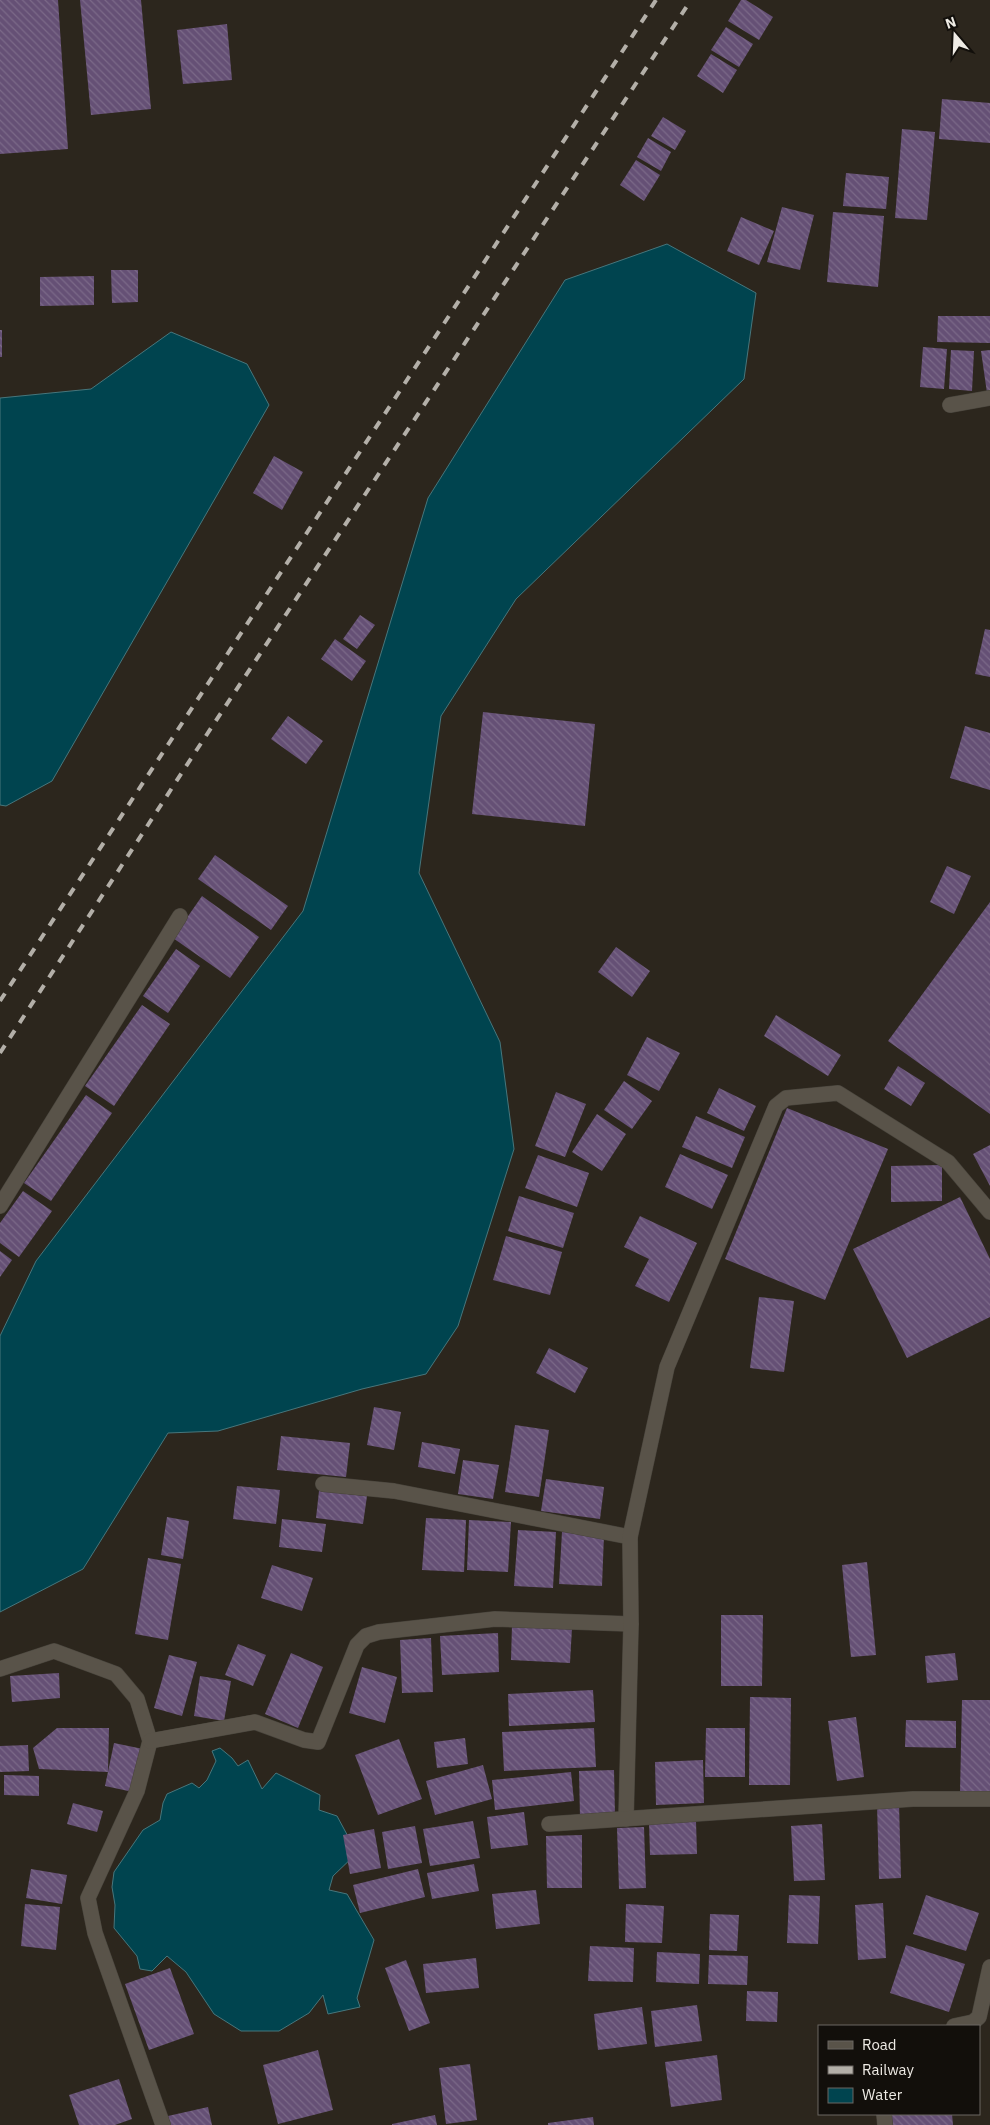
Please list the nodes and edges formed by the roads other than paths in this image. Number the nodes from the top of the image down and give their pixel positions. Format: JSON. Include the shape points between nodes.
{"nodes":[{"id":1,"x":990,"y":398,"type":"edge"},
{"id":2,"x":950,"y":405,"type":"dead end"},
{"id":3,"x":180,"y":916,"type":"dead end"},
{"id":4,"x":0,"y":1206,"type":"edge"},
{"id":5,"x":990,"y":1212,"type":"edge"},
{"id":6,"x":323,"y":1484,"type":"dead end"},
{"id":7,"x":630,"y":1537,"type":"junction"},
{"id":8,"x":631,"y":1624,"type":"junction"},
{"id":9,"x":0,"y":1669,"type":"edge"},
{"id":10,"x":150,"y":1741,"type":"junction"},
{"id":11,"x":990,"y":1798,"type":"edge"},
{"id":12,"x":626,"y":1819,"type":"junction"},
{"id":13,"x":549,"y":1824,"type":"dead end"},
{"id":14,"x":990,"y":1967,"type":"edge"},
{"id":15,"x":959,"y":2025,"type":"edge"},
{"id":16,"x":163,"y":2125,"type":"edge"}],
"edges":[{"from":1,"to":2,"type":"street"},
{"from":3,"to":4,"type":"street"},
{"from":5,"to":7,"type":"street","via":[[948,1162],[838,1093],[786,1098],[776,1106],[666,1367]]},
{"from":6,"to":7,"type":"street","via":[[394,1491]]},
{"from":7,"to":8,"type":"street"},
{"from":8,"to":10,"type":"street","via":[[495,1619],[378,1632],[366,1636],[357,1645],[318,1742],[255,1722]]},
{"from":8,"to":12,"type":"street"},
{"from":9,"to":10,"type":"street","via":[[54,1651],[116,1674],[137,1699]]},
{"from":10,"to":16,"type":"street","via":[[137,1791],[88,1898],[95,1934]]},
{"from":11,"to":12,"type":"street","via":[[912,1799]]},
{"from":12,"to":13,"type":"street"},
{"from":14,"to":15,"type":"street","via":[[979,2017]]}]}
